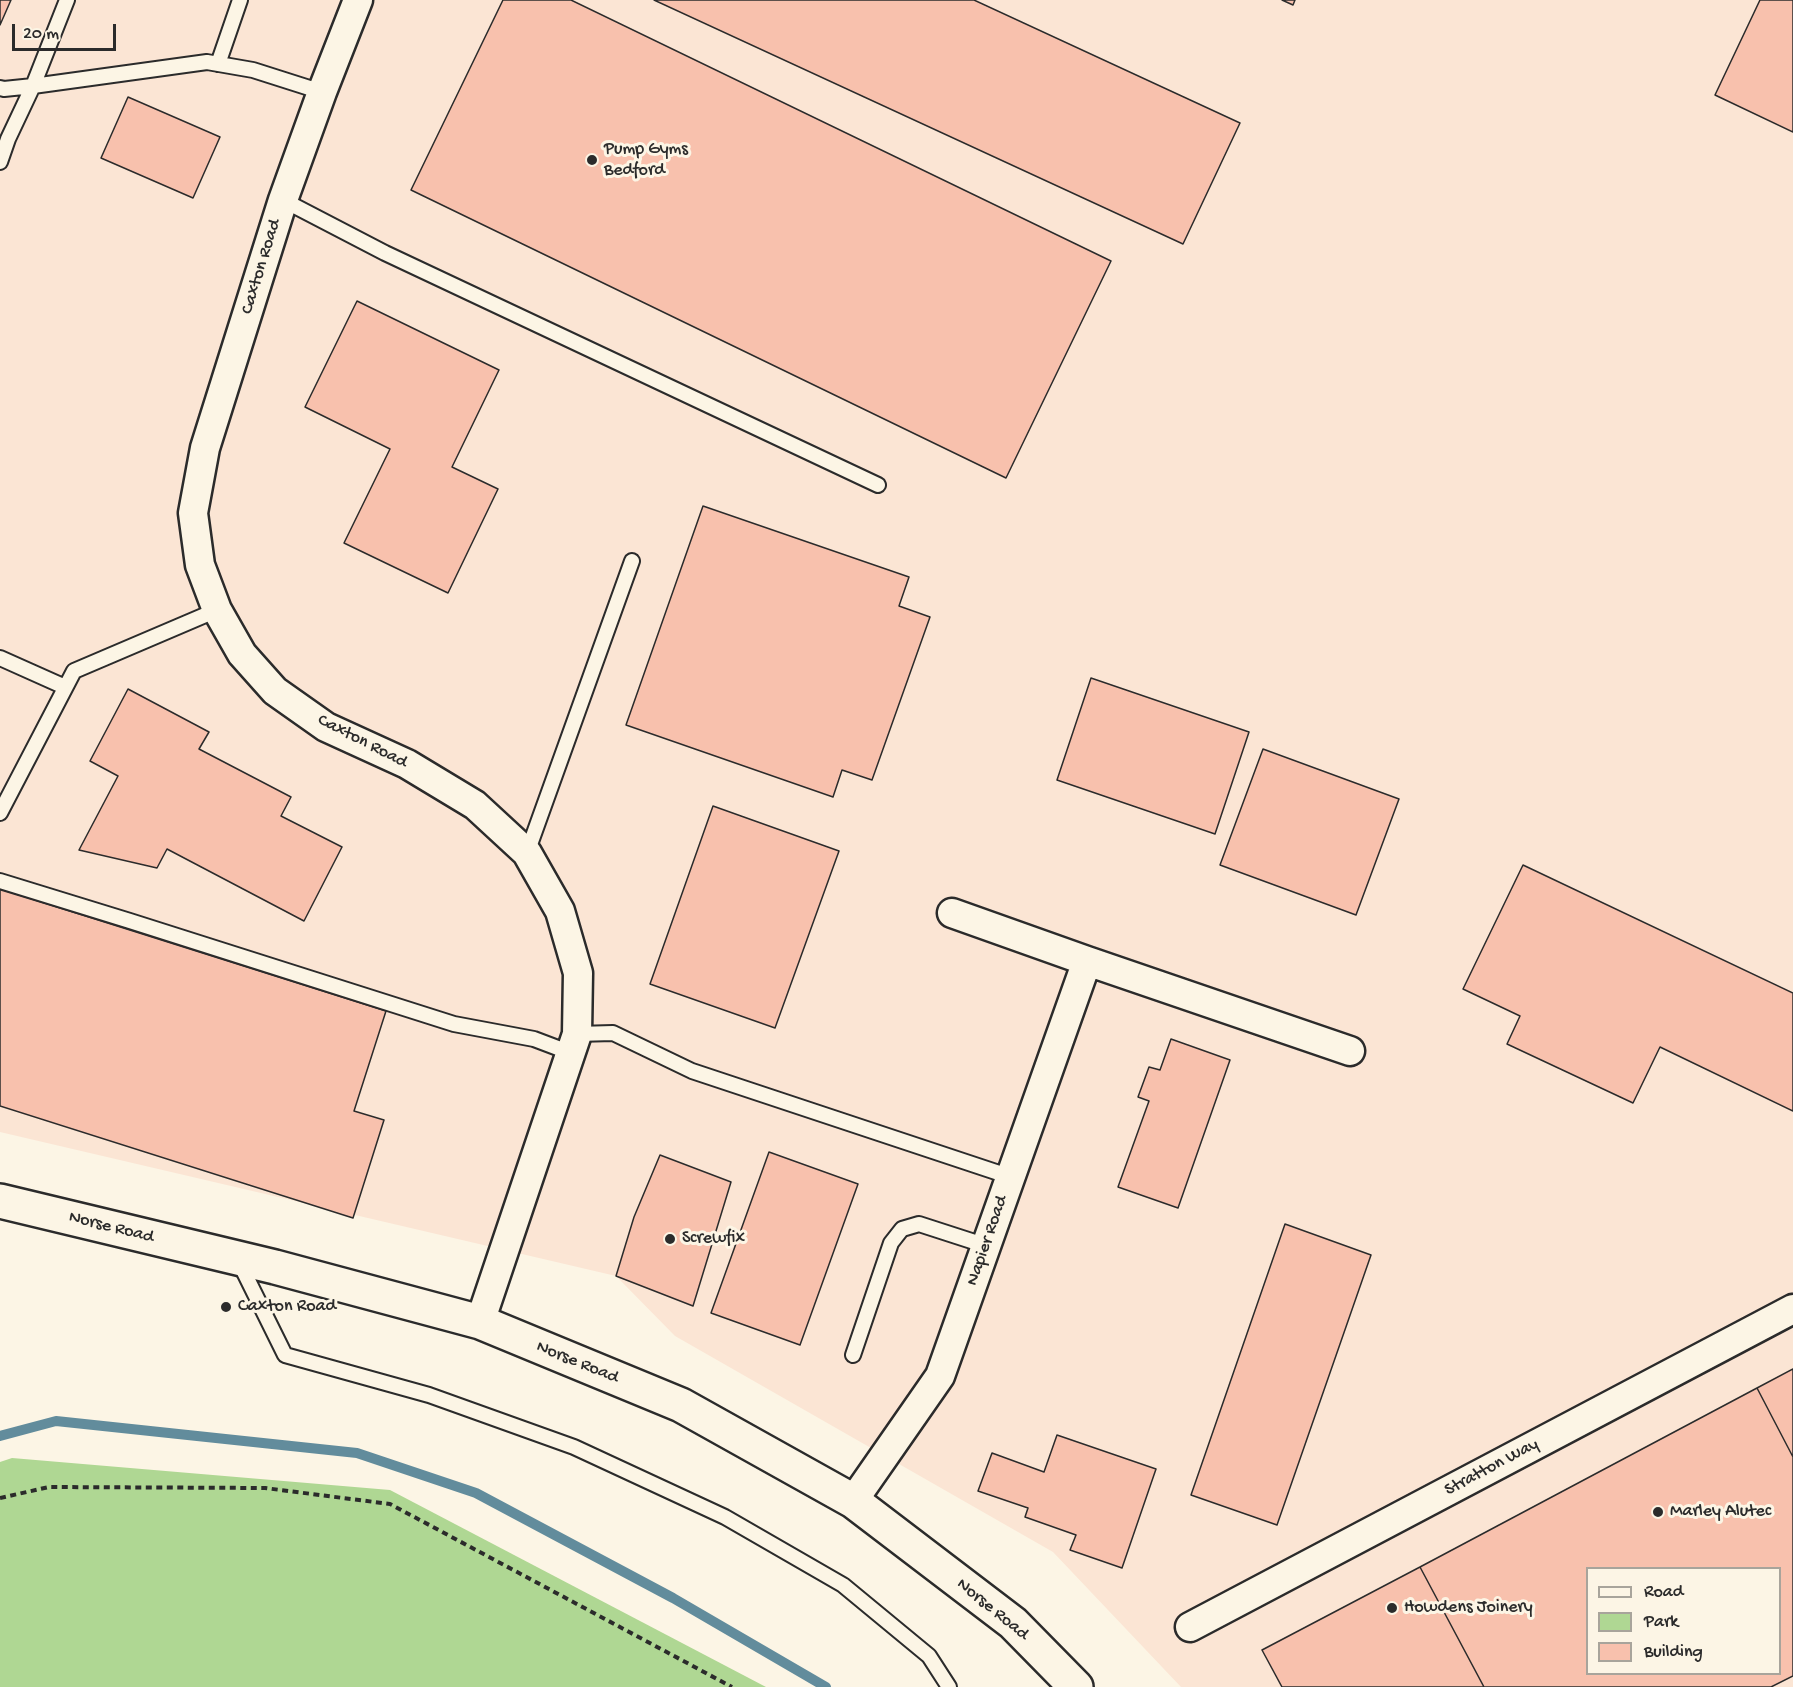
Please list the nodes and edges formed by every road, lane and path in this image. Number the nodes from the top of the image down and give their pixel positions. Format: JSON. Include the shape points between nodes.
{"nodes":[{"id":1,"x":67,"y":0,"type":"edge"},
{"id":2,"x":240,"y":0,"type":"edge"},
{"id":3,"x":358,"y":0,"type":"edge"},
{"id":4,"x":218,"y":64,"type":"junction"},
{"id":5,"x":33,"y":86,"type":"junction"},
{"id":6,"x":0,"y":88,"type":"edge"},
{"id":7,"x":322,"y":92,"type":"junction"},
{"id":8,"x":0,"y":162,"type":"edge"},
{"id":9,"x":283,"y":200,"type":"junction"},
{"id":10,"x":878,"y":485,"type":"dead end"},
{"id":11,"x":632,"y":561,"type":"dead end"},
{"id":12,"x":216,"y":610,"type":"junction"},
{"id":13,"x":0,"y":658,"type":"edge"},
{"id":14,"x":65,"y":687,"type":"junction"},
{"id":15,"x":0,"y":813,"type":"edge"},
{"id":16,"x":526,"y":853,"type":"junction"},
{"id":17,"x":0,"y":882,"type":"edge"},
{"id":18,"x":952,"y":913,"type":"dead end"},
{"id":19,"x":1087,"y":961,"type":"junction"},
{"id":20,"x":574,"y":1044,"type":"junction"},
{"id":21,"x":1350,"y":1051,"type":"dead end"},
{"id":22,"x":1011,"y":1177,"type":"junction"},
{"id":23,"x":0,"y":1200,"type":"edge"},
{"id":24,"x":987,"y":1246,"type":"junction"},
{"id":25,"x":237,"y":1258,"type":"junction"},
{"id":26,"x":1793,"y":1309,"type":"edge"},
{"id":27,"x":480,"y":1323,"type":"junction"},
{"id":28,"x":853,"y":1355,"type":"dead end"},
{"id":29,"x":0,"y":1498,"type":"edge"},
{"id":30,"x":853,"y":1501,"type":"junction"},
{"id":31,"x":1190,"y":1627,"type":"dead end"},
{"id":32,"x":732,"y":1687,"type":"edge"},
{"id":33,"x":949,"y":1687,"type":"edge"},
{"id":34,"x":1076,"y":1687,"type":"edge"}],
"edges":[{"from":1,"to":5,"type":"lane"},
{"from":2,"to":4,"type":"lane"},
{"from":3,"to":7,"type":"street","name":"Caxton Road"},
{"from":4,"to":5,"type":"lane","via":[[207,62]]},
{"from":4,"to":7,"type":"lane","via":[[253,70]]},
{"from":5,"to":6,"type":"lane"},
{"from":5,"to":8,"type":"lane"},
{"from":7,"to":9,"type":"street","name":"Caxton Road"},
{"from":9,"to":10,"type":"lane","via":[[396,258]]},
{"from":9,"to":12,"type":"street","name":"Caxton Road","via":[[205,448],[193,513],[200,565]]},
{"from":11,"to":16,"type":"lane"},
{"from":12,"to":14,"type":"lane","via":[[74,671]]},
{"from":12,"to":16,"type":"street","name":"Caxton Road","via":[[242,654],[275,691],[326,727],[407,764],[475,805]]},
{"from":13,"to":14,"type":"lane"},
{"from":14,"to":15,"type":"lane"},
{"from":16,"to":20,"type":"street","name":"Caxton Road","via":[[560,911],[578,973]]},
{"from":17,"to":20,"type":"lane","via":[[454,1024]]},
{"from":18,"to":19,"type":"street"},
{"from":19,"to":21,"type":"street"},
{"from":19,"to":22,"type":"street","name":"Napier Road"},
{"from":20,"to":22,"type":"lane","via":[[613,1033],[692,1071]]},
{"from":20,"to":27,"type":"street","name":"Caxton Road"},
{"from":22,"to":24,"type":"street","name":"Napier Road"},
{"from":23,"to":25,"type":"street","name":"Norse Road"},
{"from":24,"to":28,"type":"lane","via":[[919,1224],[902,1229],[891,1243]]},
{"from":24,"to":30,"type":"street","name":"Napier Road","via":[[940,1376]]},
{"from":25,"to":27,"type":"street","name":"Norse Road"},
{"from":25,"to":33,"type":"lane","via":[[285,1355],[429,1395],[574,1447],[725,1517],[843,1586],[929,1656]]},
{"from":26,"to":31,"type":"street","name":"Stratton Way"},
{"from":27,"to":30,"type":"street","name":"Norse Road","via":[[681,1405]]},
{"from":29,"to":32,"type":"path","via":[[49,1487],[265,1488],[390,1504]]},
{"from":30,"to":34,"type":"street","name":"Norse Road","via":[[1013,1623]]}]}
